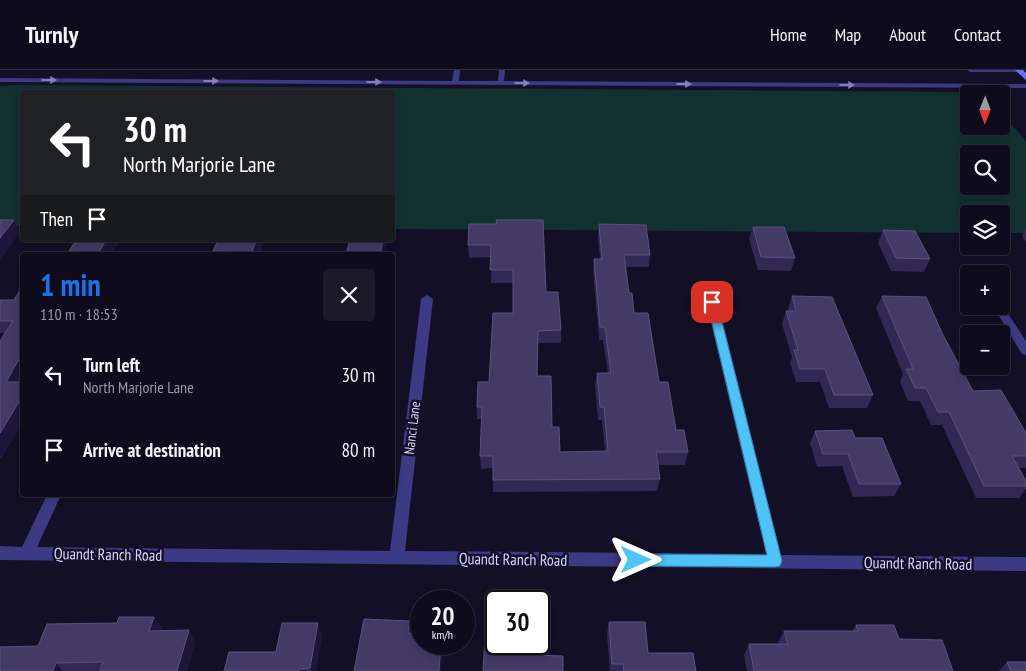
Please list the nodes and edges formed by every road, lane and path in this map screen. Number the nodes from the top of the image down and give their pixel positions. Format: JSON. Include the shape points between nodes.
{"nodes":[{"id":1,"x":457,"y":70,"type":"edge"},
{"id":2,"x":502,"y":70,"type":"edge"},
{"id":3,"x":970,"y":70,"type":"edge"},
{"id":4,"x":1019,"y":70,"type":"edge"},
{"id":5,"x":1026,"y":70,"type":"edge"},
{"id":6,"x":1026,"y":78,"type":"edge"},
{"id":7,"x":0,"y":80,"type":"edge"},
{"id":8,"x":455,"y":82,"type":"junction"},
{"id":9,"x":501,"y":82,"type":"junction"},
{"id":10,"x":1026,"y":86,"type":"edge"},
{"id":11,"x":427,"y":299,"type":"dead end"},
{"id":12,"x":712,"y":302,"type":"dead end"},
{"id":13,"x":1004,"y":315,"type":"edge"},
{"id":14,"x":1026,"y":351,"type":"edge"},
{"id":15,"x":53,"y":497,"type":"edge"},
{"id":16,"x":0,"y":553,"type":"edge"},
{"id":17,"x":27,"y":553,"type":"junction"},
{"id":18,"x":397,"y":558,"type":"junction"},
{"id":19,"x":775,"y":561,"type":"junction"},
{"id":20,"x":1026,"y":564,"type":"edge"}],
"edges":[{"from":1,"to":8,"type":"lane"},
{"from":2,"to":9,"type":"lane"},
{"from":3,"to":4,"type":"lane"},
{"from":4,"to":5,"type":"street"},
{"from":4,"to":6,"type":"main road"},
{"from":7,"to":8,"type":"lane","one_way":true},
{"from":8,"to":9,"type":"lane"},
{"from":9,"to":10,"type":"lane","one_way":true},
{"from":11,"to":18,"type":"street","name":"Nanci Lane"},
{"from":12,"to":19,"type":"street"},
{"from":13,"to":14,"type":"street"},
{"from":15,"to":17,"type":"street"},
{"from":16,"to":17,"type":"street","name":"Quandt Ranch Road"},
{"from":17,"to":18,"type":"street","name":"Quandt Ranch Road"},
{"from":18,"to":19,"type":"street","name":"Quandt Ranch Road"},
{"from":19,"to":20,"type":"street","name":"Quandt Ranch Road"}]}
